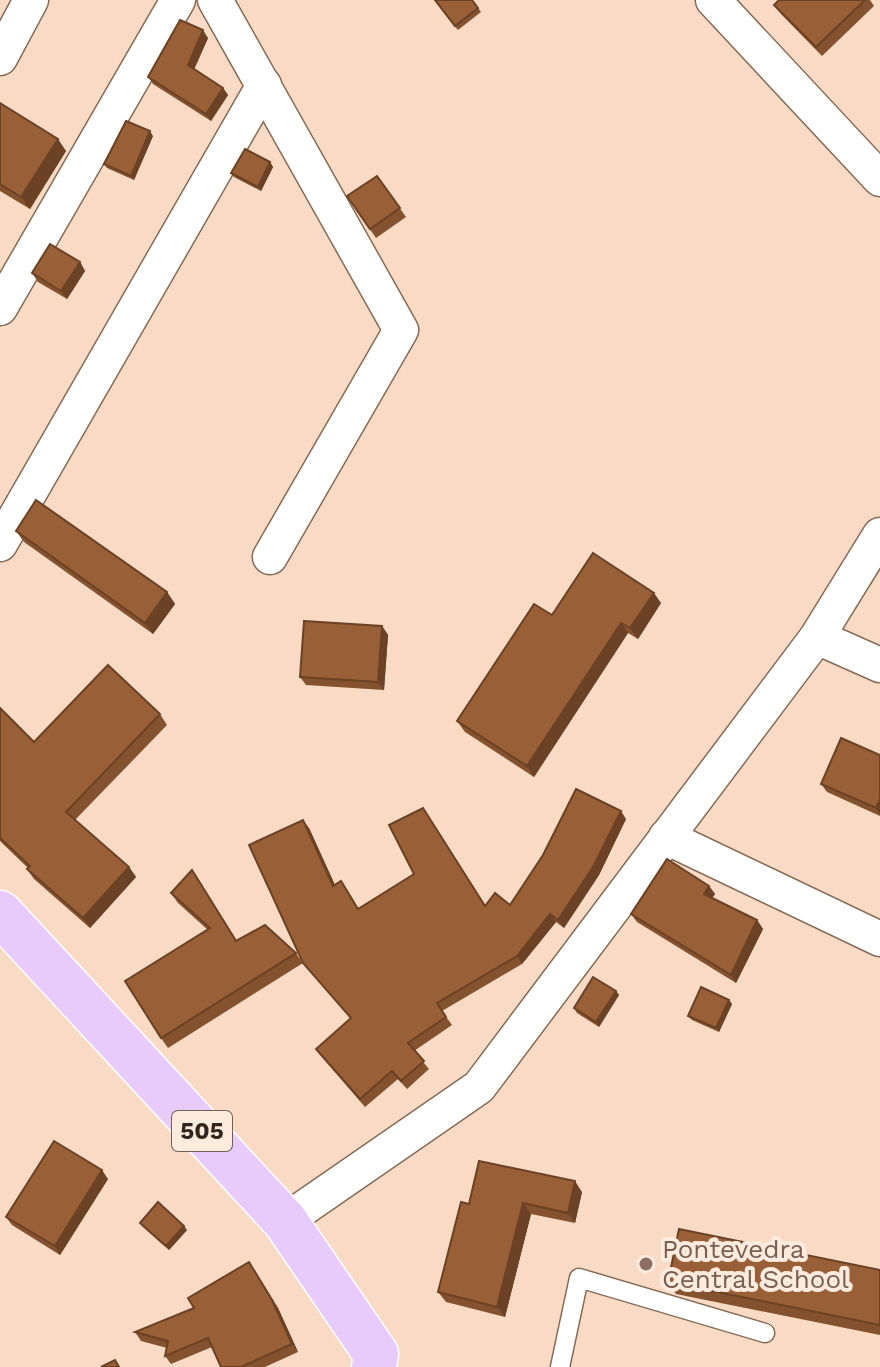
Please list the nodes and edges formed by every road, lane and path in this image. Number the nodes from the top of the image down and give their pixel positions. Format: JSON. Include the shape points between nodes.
{"nodes":[{"id":1,"x":178,"y":0,"type":"edge"},
{"id":2,"x":215,"y":0,"type":"edge"},
{"id":3,"x":713,"y":0,"type":"edge"},
{"id":4,"x":23,"y":3,"type":"edge"},
{"id":5,"x":0,"y":58,"type":"edge"},
{"id":6,"x":264,"y":85,"type":"junction"},
{"id":7,"x":880,"y":179,"type":"edge"},
{"id":8,"x":0,"y":308,"type":"edge"},
{"id":9,"x":880,"y":535,"type":"edge"},
{"id":10,"x":0,"y":544,"type":"edge"},
{"id":11,"x":270,"y":557,"type":"dead end"},
{"id":12,"x":817,"y":637,"type":"junction"},
{"id":13,"x":880,"y":665,"type":"edge"},
{"id":14,"x":666,"y":837,"type":"junction"},
{"id":15,"x":0,"y":913,"type":"edge"},
{"id":16,"x":880,"y":939,"type":"edge"},
{"id":17,"x":285,"y":1221,"type":"junction"},
{"id":18,"x":765,"y":1333,"type":"dead end"},
{"id":19,"x":374,"y":1367,"type":"edge"},
{"id":20,"x":560,"y":1367,"type":"edge"}],
"edges":[{"from":1,"to":8,"type":"street"},
{"from":2,"to":6,"type":"street"},
{"from":3,"to":7,"type":"street"},
{"from":4,"to":5,"type":"street"},
{"from":6,"to":10,"type":"street"},
{"from":6,"to":11,"type":"street","via":[[401,330]]},
{"from":9,"to":12,"type":"street"},
{"from":12,"to":13,"type":"street"},
{"from":12,"to":14,"type":"street"},
{"from":14,"to":16,"type":"street"},
{"from":14,"to":17,"type":"street","via":[[479,1087]]},
{"from":15,"to":17,"type":"main road","number":"505"},
{"from":17,"to":19,"type":"main road","number":"505","via":[[376,1354]]},
{"from":18,"to":20,"type":"lane","via":[[579,1278]]}]}
